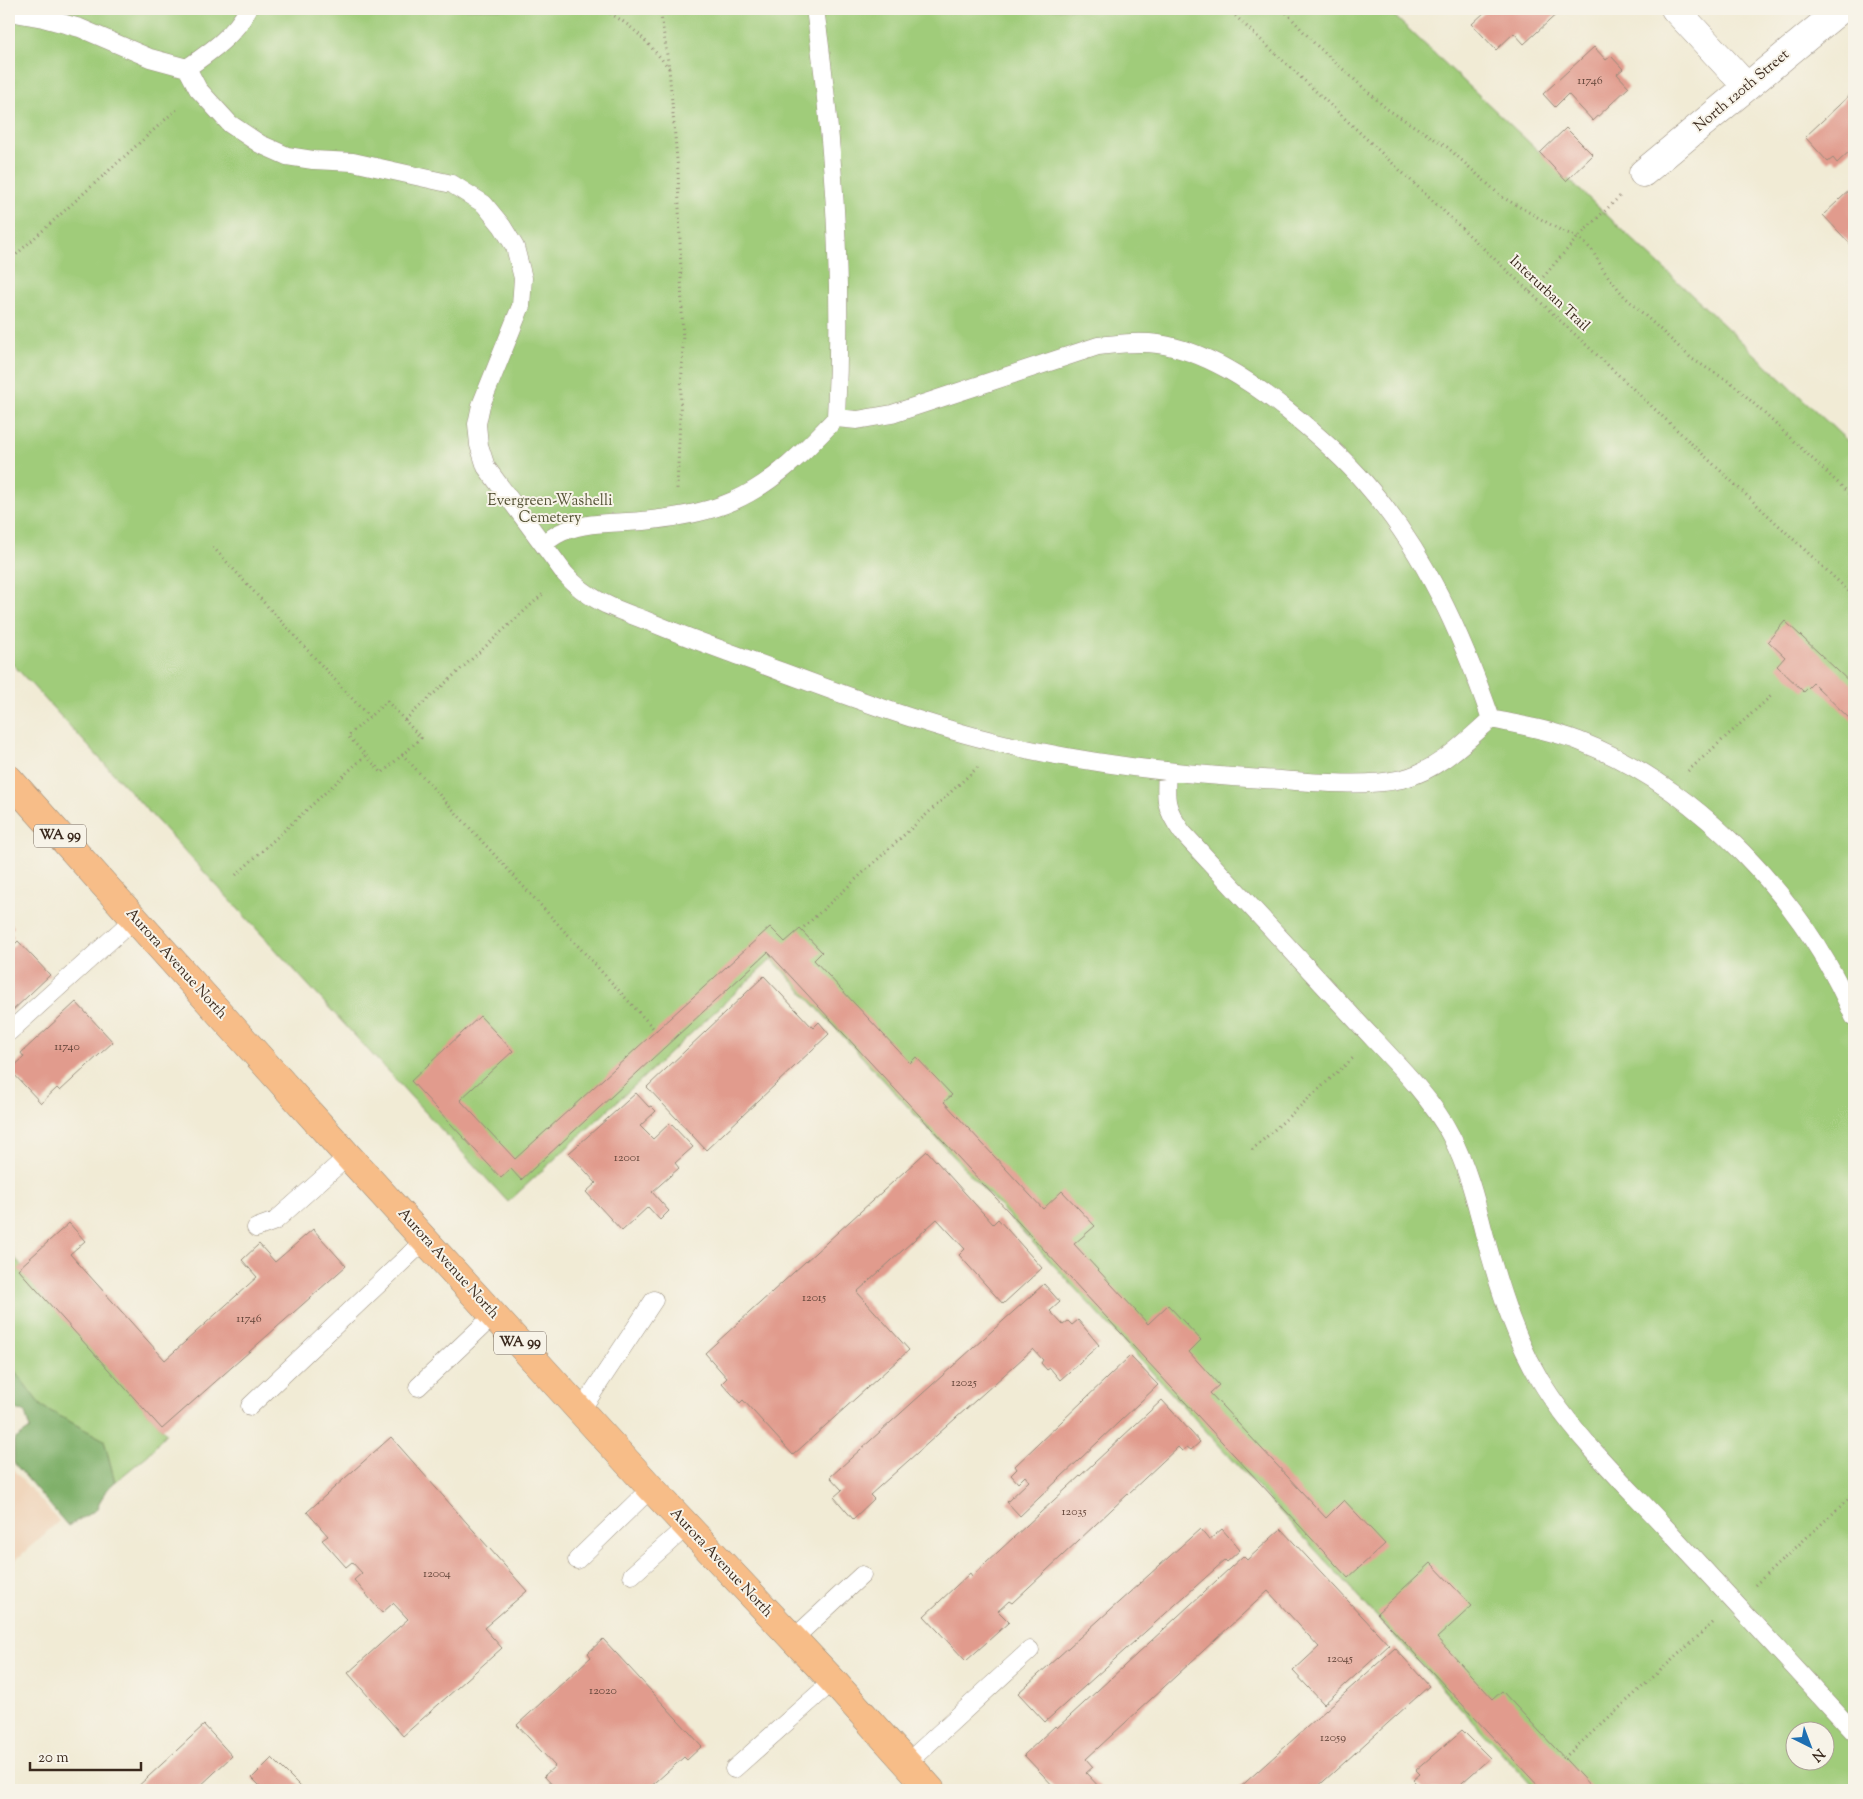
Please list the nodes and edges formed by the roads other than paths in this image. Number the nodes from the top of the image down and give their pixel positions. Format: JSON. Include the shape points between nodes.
{"nodes":[{"id":1,"x":248,"y":9,"type":"edge"},
{"id":2,"x":815,"y":9,"type":"edge"},
{"id":3,"x":1675,"y":9,"type":"edge"},
{"id":4,"x":1841,"y":9,"type":"edge"},
{"id":5,"x":9,"y":12,"type":"edge"},
{"id":6,"x":187,"y":68,"type":"junction"},
{"id":7,"x":1747,"y":87,"type":"junction"},
{"id":8,"x":1643,"y":173,"type":"road end"},
{"id":9,"x":836,"y":418,"type":"junction"},
{"id":10,"x":543,"y":544,"type":"junction"},
{"id":11,"x":1490,"y":718,"type":"junction"},
{"id":12,"x":1167,"y":772,"type":"junction"},
{"id":13,"x":9,"y":779,"type":"edge"},
{"id":14,"x":135,"y":918,"type":"junction"},
{"id":15,"x":1854,"y":1017,"type":"edge"},
{"id":16,"x":9,"y":1032,"type":"edge"},
{"id":17,"x":348,"y":1156,"type":"junction"},
{"id":18,"x":256,"y":1228,"type":"dead end"},
{"id":19,"x":425,"y":1240,"type":"junction"},
{"id":20,"x":654,"y":1300,"type":"dead end"},
{"id":21,"x":494,"y":1314,"type":"junction"},
{"id":22,"x":418,"y":1387,"type":"dead end"},
{"id":23,"x":250,"y":1406,"type":"dead end"},
{"id":24,"x":582,"y":1410,"type":"junction"},
{"id":25,"x":651,"y":1488,"type":"junction"},
{"id":26,"x":687,"y":1526,"type":"junction"},
{"id":27,"x":577,"y":1560,"type":"dead end"},
{"id":28,"x":862,"y":1575,"type":"dead end"},
{"id":29,"x":632,"y":1576,"type":"dead end"},
{"id":30,"x":793,"y":1639,"type":"junction"},
{"id":31,"x":1030,"y":1650,"type":"dead end"},
{"id":32,"x":833,"y":1682,"type":"junction"},
{"id":33,"x":1854,"y":1732,"type":"edge"},
{"id":34,"x":907,"y":1763,"type":"junction"},
{"id":35,"x":734,"y":1769,"type":"dead end"},
{"id":36,"x":931,"y":1790,"type":"edge"}],
"edges":[{"from":1,"to":6,"type":"lane","via":[[243,19],[216,47]]},
{"from":2,"to":9,"type":"lane","via":[[836,209],[839,320]]},
{"from":3,"to":7,"type":"street"},
{"from":4,"to":7,"type":"street","name":"North 120th Street"},
{"from":5,"to":6,"type":"lane","via":[[80,28],[150,58]]},
{"from":6,"to":10,"type":"lane","via":[[198,89],[230,124],[260,144],[287,156],[354,162],[452,184],[484,204],[502,226],[514,247],[523,278],[521,306],[481,405],[477,424],[479,446],[486,466]]},
{"from":7,"to":8,"type":"street","name":"North 120th Street"},
{"from":9,"to":10,"type":"lane","via":[[790,464],[760,487],[733,501],[676,517],[579,526]]},
{"from":9,"to":11,"type":"lane","via":[[858,420],[892,414],[1098,346],[1158,344],[1212,361],[1243,378],[1304,424],[1365,482],[1416,552],[1438,593],[1460,637]]},
{"from":10,"to":12,"type":"lane","via":[[576,587],[598,602],[882,709],[1003,744]]},
{"from":11,"to":12,"type":"lane","via":[[1446,758],[1426,770],[1402,778],[1377,782],[1316,781]]},
{"from":11,"to":15,"type":"lane","via":[[1550,731],[1580,742],[1668,789],[1700,815],[1759,871],[1814,942]]},
{"from":12,"to":33,"type":"lane","via":[[1165,798],[1182,832],[1373,1039],[1440,1117],[1452,1137],[1470,1186],[1514,1330],[1537,1376],[1563,1415]]},
{"from":13,"to":14,"type":"highway","name":"Aurora Avenue North","number":"WA 99"},
{"from":14,"to":16,"type":"lane"},
{"from":14,"to":17,"type":"highway","name":"Aurora Avenue North","number":"WA 99"},
{"from":17,"to":18,"type":"lane","via":[[275,1221]]},
{"from":17,"to":19,"type":"highway","name":"Aurora Avenue North","number":"WA 99"},
{"from":19,"to":21,"type":"highway","name":"Aurora Avenue North","number":"WA 99"},
{"from":19,"to":23,"type":"lane"},
{"from":20,"to":24,"type":"lane"},
{"from":21,"to":22,"type":"lane"},
{"from":21,"to":24,"type":"highway","name":"Aurora Avenue North","number":"WA 99"},
{"from":24,"to":25,"type":"highway","name":"Aurora Avenue North","number":"WA 99"},
{"from":25,"to":26,"type":"highway","name":"Aurora Avenue North","number":"WA 99"},
{"from":25,"to":27,"type":"lane"},
{"from":26,"to":29,"type":"lane"},
{"from":26,"to":30,"type":"highway","name":"Aurora Avenue North","number":"WA 99"},
{"from":28,"to":30,"type":"lane"},
{"from":30,"to":32,"type":"highway","name":"Aurora Avenue North","number":"WA 99"},
{"from":31,"to":34,"type":"lane"},
{"from":32,"to":34,"type":"highway","name":"Aurora Avenue North","number":"WA 99"},
{"from":32,"to":35,"type":"lane"},
{"from":34,"to":36,"type":"highway","name":"Aurora Avenue North","number":"WA 99"}]}
